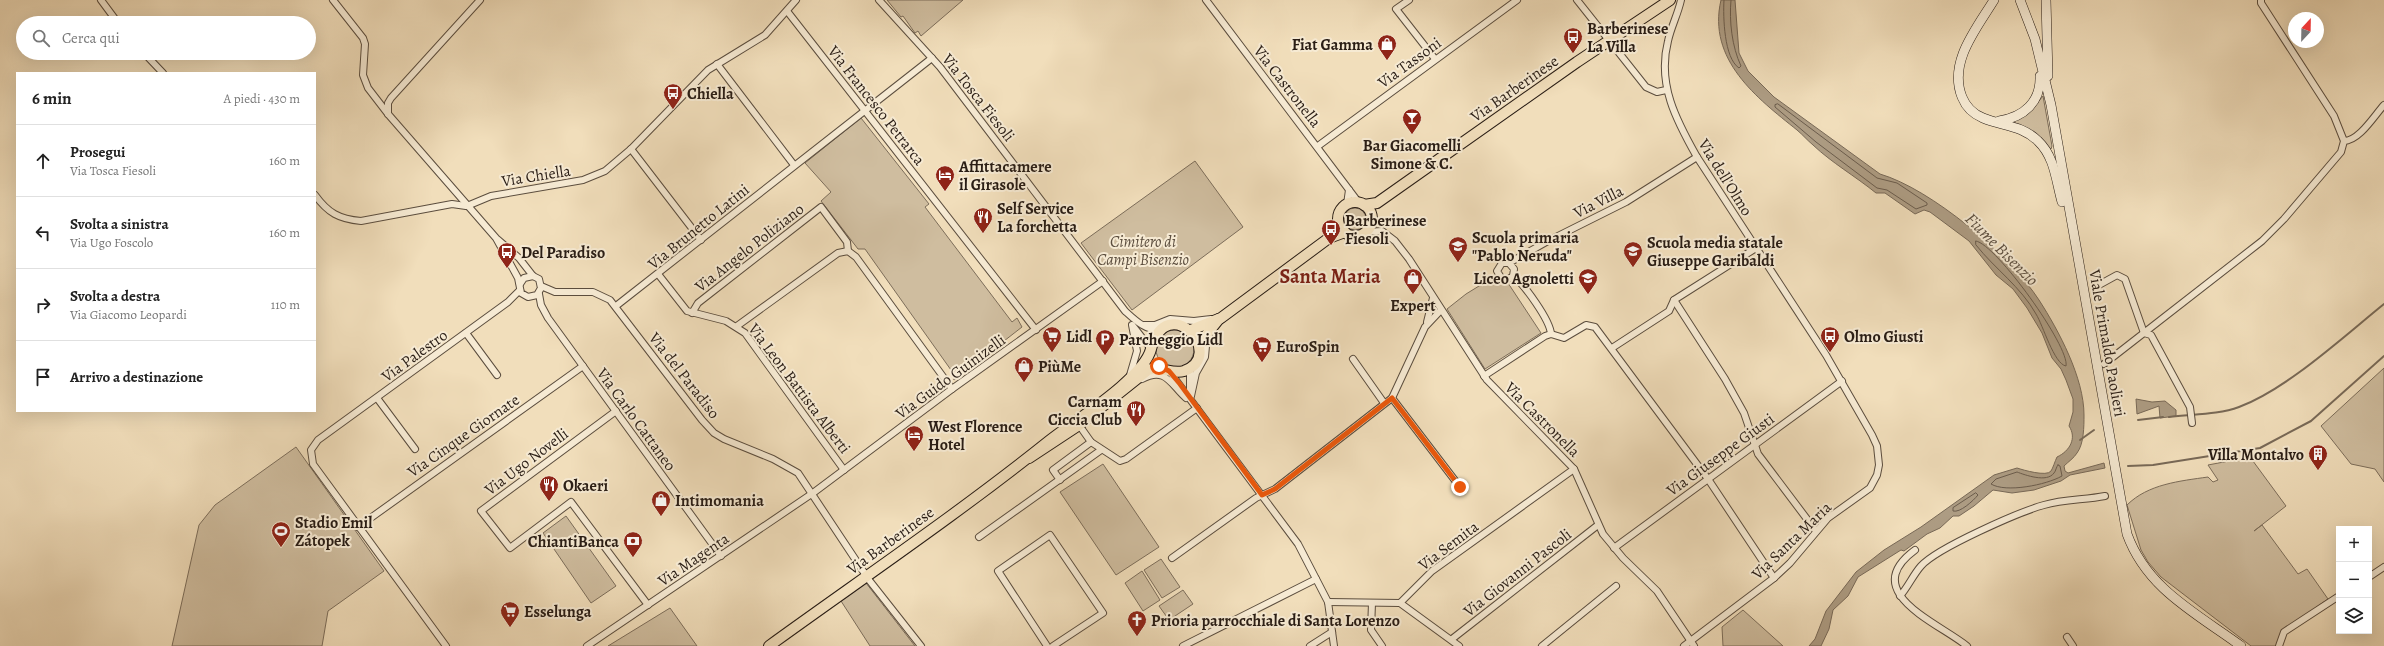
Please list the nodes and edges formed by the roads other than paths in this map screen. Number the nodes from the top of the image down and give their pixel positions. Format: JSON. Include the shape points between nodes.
{"nodes":[{"id":1,"x":101,"y":0,"type":"edge"},
{"id":2,"x":333,"y":0,"type":"edge"},
{"id":3,"x":480,"y":0,"type":"edge"},
{"id":4,"x":796,"y":0,"type":"edge"},
{"id":5,"x":879,"y":0,"type":"edge"},
{"id":6,"x":1408,"y":0,"type":"edge"},
{"id":7,"x":1517,"y":0,"type":"edge"},
{"id":8,"x":1577,"y":0,"type":"edge"},
{"id":9,"x":1670,"y":0,"type":"edge"},
{"id":10,"x":1681,"y":0,"type":"edge"},
{"id":11,"x":1994,"y":0,"type":"edge"},
{"id":12,"x":2020,"y":0,"type":"edge"},
{"id":13,"x":2046,"y":0,"type":"edge"},
{"id":14,"x":2261,"y":0,"type":"edge"},
{"id":15,"x":1208,"y":1,"type":"edge"},
{"id":16,"x":787,"y":11,"type":"junction"},
{"id":17,"x":113,"y":16,"type":"edge"},
{"id":18,"x":1608,"y":40,"type":"junction"},
{"id":19,"x":2040,"y":54,"type":"junction"},
{"id":20,"x":932,"y":58,"type":"junction"},
{"id":21,"x":1435,"y":59,"type":"junction"},
{"id":22,"x":151,"y":60,"type":"edge"},
{"id":23,"x":717,"y":64,"type":"junction"},
{"id":24,"x":163,"y":72,"type":"edge"},
{"id":25,"x":1666,"y":90,"type":"junction"},
{"id":26,"x":2049,"y":97,"type":"junction"},
{"id":27,"x":2384,"y":105,"type":"edge"},
{"id":28,"x":864,"y":110,"type":"junction"},
{"id":29,"x":388,"y":114,"type":"junction"},
{"id":30,"x":1996,"y":122,"type":"junction"},
{"id":31,"x":2344,"y":142,"type":"junction"},
{"id":32,"x":1318,"y":146,"type":"junction"},
{"id":33,"x":631,"y":149,"type":"junction"},
{"id":34,"x":1696,"y":157,"type":"junction"},
{"id":35,"x":794,"y":165,"type":"junction"},
{"id":36,"x":1349,"y":190,"type":"junction"},
{"id":37,"x":316,"y":196,"type":"edge"},
{"id":38,"x":1377,"y":203,"type":"junction"},
{"id":39,"x":1347,"y":204,"type":"junction"},
{"id":40,"x":1362,"y":204,"type":"junction"},
{"id":41,"x":467,"y":206,"type":"junction"},
{"id":42,"x":1371,"y":215,"type":"junction"},
{"id":43,"x":1339,"y":223,"type":"junction"},
{"id":44,"x":1345,"y":232,"type":"junction"},
{"id":45,"x":1365,"y":232,"type":"junction"},
{"id":46,"x":2073,"y":236,"type":"junction"},
{"id":47,"x":496,"y":238,"type":"junction"},
{"id":48,"x":1329,"y":238,"type":"junction"},
{"id":49,"x":700,"y":240,"type":"junction"},
{"id":50,"x":1756,"y":248,"type":"junction"},
{"id":51,"x":848,"y":251,"type":"junction"},
{"id":52,"x":1509,"y":263,"type":"junction"},
{"id":53,"x":658,"y":274,"type":"junction"},
{"id":54,"x":533,"y":276,"type":"junction"},
{"id":55,"x":1513,"y":276,"type":"junction"},
{"id":56,"x":1103,"y":281,"type":"junction"},
{"id":57,"x":541,"y":286,"type":"junction"},
{"id":58,"x":2097,"y":286,"type":"dead end"},
{"id":59,"x":520,"y":287,"type":"junction"},
{"id":60,"x":539,"y":294,"type":"junction"},
{"id":61,"x":525,"y":296,"type":"junction"},
{"id":62,"x":1433,"y":298,"type":"junction"},
{"id":63,"x":1674,"y":300,"type":"junction"},
{"id":64,"x":509,"y":302,"type":"junction"},
{"id":65,"x":616,"y":306,"type":"junction"},
{"id":66,"x":1441,"y":310,"type":"junction"},
{"id":67,"x":1125,"y":311,"type":"junction"},
{"id":68,"x":692,"y":313,"type":"junction"},
{"id":69,"x":1221,"y":318,"type":"junction"},
{"id":70,"x":1132,"y":324,"type":"junction"},
{"id":71,"x":1140,"y":324,"type":"junction"},
{"id":72,"x":738,"y":326,"type":"junction"},
{"id":73,"x":1425,"y":328,"type":"junction"},
{"id":74,"x":1036,"y":330,"type":"junction"},
{"id":75,"x":1160,"y":330,"type":"junction"},
{"id":76,"x":1191,"y":330,"type":"junction"},
{"id":77,"x":466,"y":333,"type":"junction"},
{"id":78,"x":2144,"y":333,"type":"junction"},
{"id":79,"x":1207,"y":334,"type":"junction"},
{"id":80,"x":1550,"y":334,"type":"junction"},
{"id":81,"x":1199,"y":344,"type":"junction"},
{"id":82,"x":1612,"y":348,"type":"junction"},
{"id":83,"x":1151,"y":349,"type":"junction"},
{"id":84,"x":1353,"y":359,"type":"dead end"},
{"id":85,"x":2104,"y":364,"type":"dead end"},
{"id":86,"x":583,"y":366,"type":"junction"},
{"id":87,"x":1190,"y":368,"type":"junction"},
{"id":88,"x":1166,"y":370,"type":"junction"},
{"id":89,"x":497,"y":375,"type":"dead end"},
{"id":90,"x":1484,"y":376,"type":"junction"},
{"id":91,"x":1842,"y":381,"type":"junction"},
{"id":92,"x":1127,"y":385,"type":"junction"},
{"id":93,"x":952,"y":389,"type":"junction"},
{"id":94,"x":377,"y":398,"type":"junction"},
{"id":95,"x":1191,"y":398,"type":"junction"},
{"id":96,"x":1392,"y":398,"type":"junction"},
{"id":97,"x":1384,"y":403,"type":"junction"},
{"id":98,"x":1197,"y":408,"type":"junction"},
{"id":99,"x":616,"y":411,"type":"junction"},
{"id":100,"x":2192,"y":423,"type":"dead end"},
{"id":101,"x":1079,"y":425,"type":"junction"},
{"id":102,"x":1091,"y":442,"type":"junction"},
{"id":103,"x":1755,"y":444,"type":"junction"},
{"id":104,"x":414,"y":449,"type":"dead end"},
{"id":105,"x":1101,"y":450,"type":"junction"},
{"id":106,"x":1879,"y":456,"type":"joint"},
{"id":107,"x":1029,"y":458,"type":"junction"},
{"id":108,"x":1574,"y":469,"type":"junction"},
{"id":109,"x":844,"y":470,"type":"junction"},
{"id":110,"x":1708,"y":479,"type":"junction"},
{"id":111,"x":1060,"y":480,"type":"junction"},
{"id":112,"x":1460,"y":487,"type":"dead end"},
{"id":113,"x":813,"y":493,"type":"junction"},
{"id":114,"x":1262,"y":495,"type":"junction"},
{"id":115,"x":2105,"y":496,"type":"dead end"},
{"id":116,"x":1598,"y":525,"type":"junction"},
{"id":117,"x":358,"y":526,"type":"junction"},
{"id":118,"x":1816,"y":531,"type":"junction"},
{"id":119,"x":979,"y":537,"type":"dead end"},
{"id":120,"x":1614,"y":548,"type":"junction"},
{"id":121,"x":1915,"y":550,"type":"dead end"},
{"id":122,"x":721,"y":556,"type":"junction"},
{"id":123,"x":1172,"y":558,"type":"dead end"},
{"id":124,"x":2384,"y":567,"type":"edge"},
{"id":125,"x":866,"y":575,"type":"junction"},
{"id":126,"x":2372,"y":575,"type":"edge"},
{"id":127,"x":1316,"y":578,"type":"junction"},
{"id":128,"x":1774,"y":578,"type":"junction"},
{"id":129,"x":1616,"y":586,"type":"dead end"},
{"id":130,"x":1900,"y":596,"type":"junction"},
{"id":131,"x":2336,"y":598,"type":"edge"},
{"id":132,"x":1328,"y":602,"type":"junction"},
{"id":133,"x":1372,"y":603,"type":"junction"},
{"id":134,"x":1400,"y":604,"type":"junction"},
{"id":135,"x":648,"y":605,"type":"junction"},
{"id":136,"x":1332,"y":632,"type":"junction"},
{"id":137,"x":2067,"y":637,"type":"dead end"},
{"id":138,"x":1452,"y":639,"type":"junction"},
{"id":139,"x":1692,"y":644,"type":"edge"},
{"id":140,"x":446,"y":646,"type":"edge"},
{"id":141,"x":587,"y":646,"type":"edge"},
{"id":142,"x":769,"y":646,"type":"edge"},
{"id":143,"x":921,"y":646,"type":"edge"},
{"id":144,"x":1047,"y":646,"type":"edge"},
{"id":145,"x":1053,"y":646,"type":"edge"},
{"id":146,"x":1183,"y":646,"type":"edge"},
{"id":147,"x":1310,"y":646,"type":"edge"},
{"id":148,"x":1334,"y":646,"type":"edge"},
{"id":149,"x":1382,"y":646,"type":"edge"},
{"id":150,"x":1459,"y":646,"type":"edge"},
{"id":151,"x":1542,"y":646,"type":"edge"},
{"id":152,"x":1684,"y":646,"type":"edge"},
{"id":153,"x":1967,"y":646,"type":"edge"},
{"id":154,"x":2073,"y":646,"type":"edge"},
{"id":155,"x":2241,"y":646,"type":"edge"},
{"id":156,"x":2279,"y":646,"type":"edge"}],
"edges":[{"from":1,"to":17,"type":"street"},
{"from":2,"to":29,"type":"street","via":[[363,38],[363,75],[368,88]]},
{"from":3,"to":29,"type":"street","via":[[391,98]]},
{"from":4,"to":16,"type":"street","name":"Via Chiella"},
{"from":5,"to":20,"type":"street","name":"Via Tosca Fiesoli"},
{"from":6,"to":21,"type":"street","via":[[1396,9]]},
{"from":7,"to":21,"type":"street","name":"Via Tassoni"},
{"from":8,"to":18,"type":"street"},
{"from":9,"to":18,"type":"main road","name":"Via Barberinese"},
{"from":10,"to":25,"type":"street","name":"Via dell'Olmo","via":[[1666,48]]},
{"from":11,"to":30,"type":"main road","via":[[1966,45],[1958,77],[1961,95],[1970,110],[1982,118]]},
{"from":12,"to":19,"type":"main road","name":"Viale Primaldo Paolieri"},
{"from":13,"to":26,"type":"main road"},
{"from":14,"to":31,"type":"street","via":[[2290,50],[2334,116]]},
{"from":15,"to":32,"type":"street","name":"Via Castronella"},
{"from":16,"to":23,"type":"street","name":"Via Chiella","via":[[774,27],[755,43]]},
{"from":16,"to":28,"type":"street","name":"Via Francesco Petrarca"},
{"from":18,"to":25,"type":"street","via":[[1649,90]]},
{"from":18,"to":38,"type":"main road","name":"Via Barberinese"},
{"from":19,"to":26,"type":"main road","name":"Viale Primaldo Paolieri"},
{"from":19,"to":30,"type":"main road","via":[[2040,85],[2033,104],[2021,114]]},
{"from":20,"to":28,"type":"street","name":"Via Brunetto Latini"},
{"from":20,"to":56,"type":"street","name":"Via Tosca Fiesoli"},
{"from":21,"to":32,"type":"street","name":"Via Tassoni"},
{"from":22,"to":24,"type":"street"},
{"from":23,"to":33,"type":"street","name":"Via Chiella","via":[[699,78]]},
{"from":23,"to":35,"type":"street"},
{"from":25,"to":34,"type":"street","name":"Via dell'Olmo","via":[[1677,121]]},
{"from":26,"to":46,"type":"main road","name":"Viale Primaldo Paolieri"},
{"from":27,"to":31,"type":"street","via":[[2357,135]]},
{"from":28,"to":35,"type":"street","name":"Via Brunetto Latini"},
{"from":28,"to":74,"type":"street","name":"Via Francesco Petrarca"},
{"from":29,"to":41,"type":"street"},
{"from":30,"to":46,"type":"main road","via":[[2019,128],[2033,136],[2043,147],[2052,164]]},
{"from":31,"to":78,"type":"street","via":[[2341,152],[2262,241]]},
{"from":32,"to":36,"type":"street","name":"Via Castronella"},
{"from":33,"to":41,"type":"street","name":"Via Chiella","via":[[595,176],[550,187],[491,196]]},
{"from":33,"to":49,"type":"street"},
{"from":34,"to":50,"type":"street","name":"Via dell'Olmo"},
{"from":34,"to":52,"type":"street","name":"Via Villa","via":[[1626,202]]},
{"from":35,"to":49,"type":"street","name":"Via Brunetto Latini"},
{"from":36,"to":39,"type":"street"},
{"from":36,"to":40,"type":"street","name":"Via Castronella"},
{"from":37,"to":41,"type":"street","via":[[332,214],[361,221],[452,204]]},
{"from":38,"to":40,"type":"main road","name":"Via Barberinese"},
{"from":38,"to":42,"type":"main road","name":"Via Barberinese"},
{"from":39,"to":40,"type":"main road","name":"Via Barberinese"},
{"from":39,"to":43,"type":"main road","via":[[1339,213]]},
{"from":40,"to":42,"type":"main road"},
{"from":41,"to":47,"type":"street"},
{"from":42,"to":45,"type":"main road","name":"Via Barberinese","via":[[1371,224]]},
{"from":43,"to":44,"type":"main road"},
{"from":43,"to":48,"type":"main road"},
{"from":44,"to":45,"type":"main road","via":[[1356,236]]},
{"from":44,"to":48,"type":"main road"},
{"from":45,"to":62,"type":"street","name":"Via Castronella","via":[[1382,231],[1395,241]]},
{"from":46,"to":155,"type":"main road","name":"Viale Primaldo Paolieri","via":[[2127,534],[2138,560],[2158,585]]},
{"from":47,"to":54,"type":"street","via":[[519,258]]},
{"from":47,"to":59,"type":"street","via":[[516,274]]},
{"from":48,"to":69,"type":"main road"},
{"from":49,"to":53,"type":"street","name":"Via Brunetto Latini"},
{"from":50,"to":63,"type":"street"},
{"from":50,"to":91,"type":"street","name":"Via dell'Olmo"},
{"from":51,"to":68,"type":"street","name":"Via Angelo Poliziano","via":[[847,242],[821,207],[698,303]]},
{"from":51,"to":72,"type":"street","via":[[838,253]]},
{"from":51,"to":93,"type":"street","via":[[856,257]]},
{"from":52,"to":55,"type":"street","via":[[1514,269]]},
{"from":52,"to":55,"type":"street","name":"Via Villa","via":[[1500,264],[1497,274],[1505,280]]},
{"from":53,"to":65,"type":"street","name":"Via Brunetto Latini"},
{"from":53,"to":68,"type":"street","via":[[683,307]]},
{"from":54,"to":57,"type":"street","via":[[539,279]]},
{"from":54,"to":59,"type":"street","via":[[524,278]]},
{"from":55,"to":80,"type":"street","via":[[1522,283],[1549,325]]},
{"from":56,"to":67,"type":"street","name":"Via Tosca Fiesoli"},
{"from":56,"to":74,"type":"street","name":"Via Guido Guinizelli"},
{"from":57,"to":60,"type":"street"},
{"from":57,"to":65,"type":"street","name":"Via del Paradiso","via":[[555,292],[592,292],[605,296]]},
{"from":58,"to":78,"type":"street","via":[[2117,275],[2125,280]]},
{"from":59,"to":61,"type":"street"},
{"from":59,"to":64,"type":"street","name":"Via Palestro"},
{"from":60,"to":61,"type":"street","via":[[531,298]]},
{"from":60,"to":86,"type":"street","name":"Via Carlo Cattaneo","via":[[548,318]]},
{"from":61,"to":64,"type":"street","name":"Via Palestro"},
{"from":62,"to":66,"type":"street","name":"Via Castronella"},
{"from":62,"to":73,"type":"street"},
{"from":63,"to":82,"type":"street","via":[[1669,311]]},
{"from":63,"to":103,"type":"street","via":[[1729,386],[1744,413]]},
{"from":64,"to":77,"type":"street","name":"Via Palestro"},
{"from":65,"to":113,"type":"street","name":"Via del Paradiso","via":[[714,433],[791,468],[800,475]]},
{"from":66,"to":73,"type":"street"},
{"from":66,"to":90,"type":"street","name":"Via Castronella"},
{"from":67,"to":70,"type":"street","name":"Via Tosca Fiesoli"},
{"from":67,"to":71,"type":"street","name":"Via Tosca Fiesoli"},
{"from":68,"to":72,"type":"street","name":"Via Leon Battista Alberti","via":[[714,317]]},
{"from":69,"to":71,"type":"street","via":[[1194,321],[1172,319],[1155,325]]},
{"from":69,"to":76,"type":"main road"},
{"from":69,"to":79,"type":"main road"},
{"from":70,"to":83,"type":"street","name":"Via Tosca Fiesoli"},
{"from":70,"to":92,"type":"street","name":"Via Tosca Fiesoli","via":[[1136,356]]},
{"from":71,"to":75,"type":"street","name":"Via Tosca Fiesoli","via":[[1149,329]]},
{"from":72,"to":109,"type":"street","name":"Via Leon Battista Alberti"},
{"from":73,"to":96,"type":"street"},
{"from":74,"to":93,"type":"street","name":"Via Guido Guinizelli"},
{"from":75,"to":76,"type":"main road","via":[[1174,324]]},
{"from":75,"to":83,"type":"main road","name":"Via Barberinese"},
{"from":76,"to":81,"type":"main road"},
{"from":77,"to":89,"type":"street","name":"Via Palestro"},
{"from":77,"to":94,"type":"street","name":"Via Palestro"},
{"from":78,"to":85,"type":"street"},
{"from":78,"to":100,"type":"street","via":[[2151,335],[2190,407]]},
{"from":79,"to":81,"type":"main road"},
{"from":79,"to":95,"type":"street","via":[[1205,357],[1196,373]]},
{"from":80,"to":82,"type":"street","via":[[1564,338],[1590,325],[1598,330]]},
{"from":80,"to":90,"type":"street"},
{"from":81,"to":87,"type":"main road","via":[[1198,358]]},
{"from":82,"to":110,"type":"street"},
{"from":83,"to":88,"type":"main road","via":[[1155,361]]},
{"from":83,"to":92,"type":"main road","name":"Via Barberinese"},
{"from":84,"to":97,"type":"street"},
{"from":86,"to":99,"type":"street","name":"Via Carlo Cattaneo"},
{"from":86,"to":117,"type":"street","name":"Via Cinque Giornate"},
{"from":87,"to":88,"type":"main road","name":"Via Barberinese","via":[[1178,372]]},
{"from":87,"to":95,"type":"street"},
{"from":88,"to":92,"type":"main road","name":"Via Barberinese","via":[[1148,370]]},
{"from":88,"to":95,"type":"street"},
{"from":90,"to":108,"type":"street","name":"Via Castronella"},
{"from":91,"to":103,"type":"street","name":"Via Giuseppe Giusti"},
{"from":91,"to":106,"type":"street","name":"Via dell'Olmo","via":[[1872,435]]},
{"from":92,"to":95,"type":"street","via":[[1148,376],[1161,375]]},
{"from":92,"to":101,"type":"main road","name":"Via Barberinese"},
{"from":92,"to":107,"type":"main road","name":"Via Barberinese"},
{"from":93,"to":109,"type":"street","name":"Via Guido Guinizelli"},
{"from":94,"to":104,"type":"street","name":"Via Palestro"},
{"from":94,"to":117,"type":"street","name":"Via Palestro","via":[[318,440],[311,450],[313,464]]},
{"from":95,"to":98,"type":"street"},
{"from":96,"to":97,"type":"street"},
{"from":96,"to":112,"type":"street"},
{"from":97,"to":114,"type":"street","via":[[1275,489]]},
{"from":98,"to":105,"type":"street","via":[[1123,461]]},
{"from":98,"to":114,"type":"street"},
{"from":99,"to":122,"type":"street","name":"Via Carlo Cattaneo"},
{"from":99,"to":135,"type":"street","name":"Via Ugo Novelli","via":[[481,511],[510,548],[571,502]]},
{"from":101,"to":102,"type":"street"},
{"from":101,"to":107,"type":"main road","name":"Via Barberinese"},
{"from":102,"to":105,"type":"street"},
{"from":102,"to":111,"type":"street","via":[[1053,470]]},
{"from":103,"to":110,"type":"street","name":"Via Giuseppe Giusti"},
{"from":103,"to":118,"type":"street","via":[[1758,454]]},
{"from":105,"to":111,"type":"street"},
{"from":106,"to":118,"type":"street","name":"Via Santa Maria","via":[[1878,471],[1870,488],[1832,515]]},
{"from":107,"to":125,"type":"main road","name":"Via Barberinese"},
{"from":108,"to":116,"type":"street","name":"Via Castronella","via":[[1584,487]]},
{"from":108,"to":134,"type":"street","name":"Via Semita","via":[[1432,571]]},
{"from":109,"to":113,"type":"street","name":"Via Guido Guinizelli"},
{"from":110,"to":120,"type":"street","name":"Via Giuseppe Giusti"},
{"from":110,"to":128,"type":"street"},
{"from":111,"to":119,"type":"street"},
{"from":113,"to":122,"type":"street","name":"Via Magenta"},
{"from":113,"to":125,"type":"street","name":"Via del Paradiso"},
{"from":114,"to":123,"type":"street"},
{"from":114,"to":127,"type":"street","via":[[1298,544]]},
{"from":115,"to":130,"type":"street","via":[[2044,505],[1980,532],[1932,556],[1920,566]]},
{"from":116,"to":120,"type":"street","name":"Via Castronella"},
{"from":116,"to":138,"type":"street","name":"Via Giovanni Pascoli"},
{"from":117,"to":140,"type":"street"},
{"from":118,"to":128,"type":"street","name":"Via Santa Maria"},
{"from":120,"to":139,"type":"street","name":"Via Castronella","via":[[1654,588]]},
{"from":121,"to":130,"type":"street","via":[[1900,563],[1894,575]]},
{"from":122,"to":135,"type":"street","name":"Via Magenta"},
{"from":124,"to":126,"type":"street"},
{"from":125,"to":142,"type":"main road","name":"Via Barberinese"},
{"from":125,"to":143,"type":"street","name":"Via del Paradiso"},
{"from":127,"to":132,"type":"street"},
{"from":127,"to":146,"type":"street"},
{"from":128,"to":139,"type":"street","name":"Via Santa Maria"},
{"from":129,"to":151,"type":"street"},
{"from":130,"to":153,"type":"street","via":[[1915,611]]},
{"from":131,"to":156,"type":"street","via":[[2284,632]]},
{"from":132,"to":133,"type":"street"},
{"from":132,"to":136,"type":"street"},
{"from":133,"to":134,"type":"street"},
{"from":133,"to":149,"type":"street","via":[[1371,630]]},
{"from":134,"to":138,"type":"street"},
{"from":135,"to":141,"type":"street","name":"Via Magenta"},
{"from":136,"to":147,"type":"street"},
{"from":136,"to":148,"type":"street"},
{"from":137,"to":154,"type":"street"},
{"from":138,"to":150,"type":"street"},
{"from":139,"to":152,"type":"street","name":"Via Santa Maria"},
{"from":144,"to":145,"type":"street","via":[[998,572],[1050,535],[1103,613]]}]}
